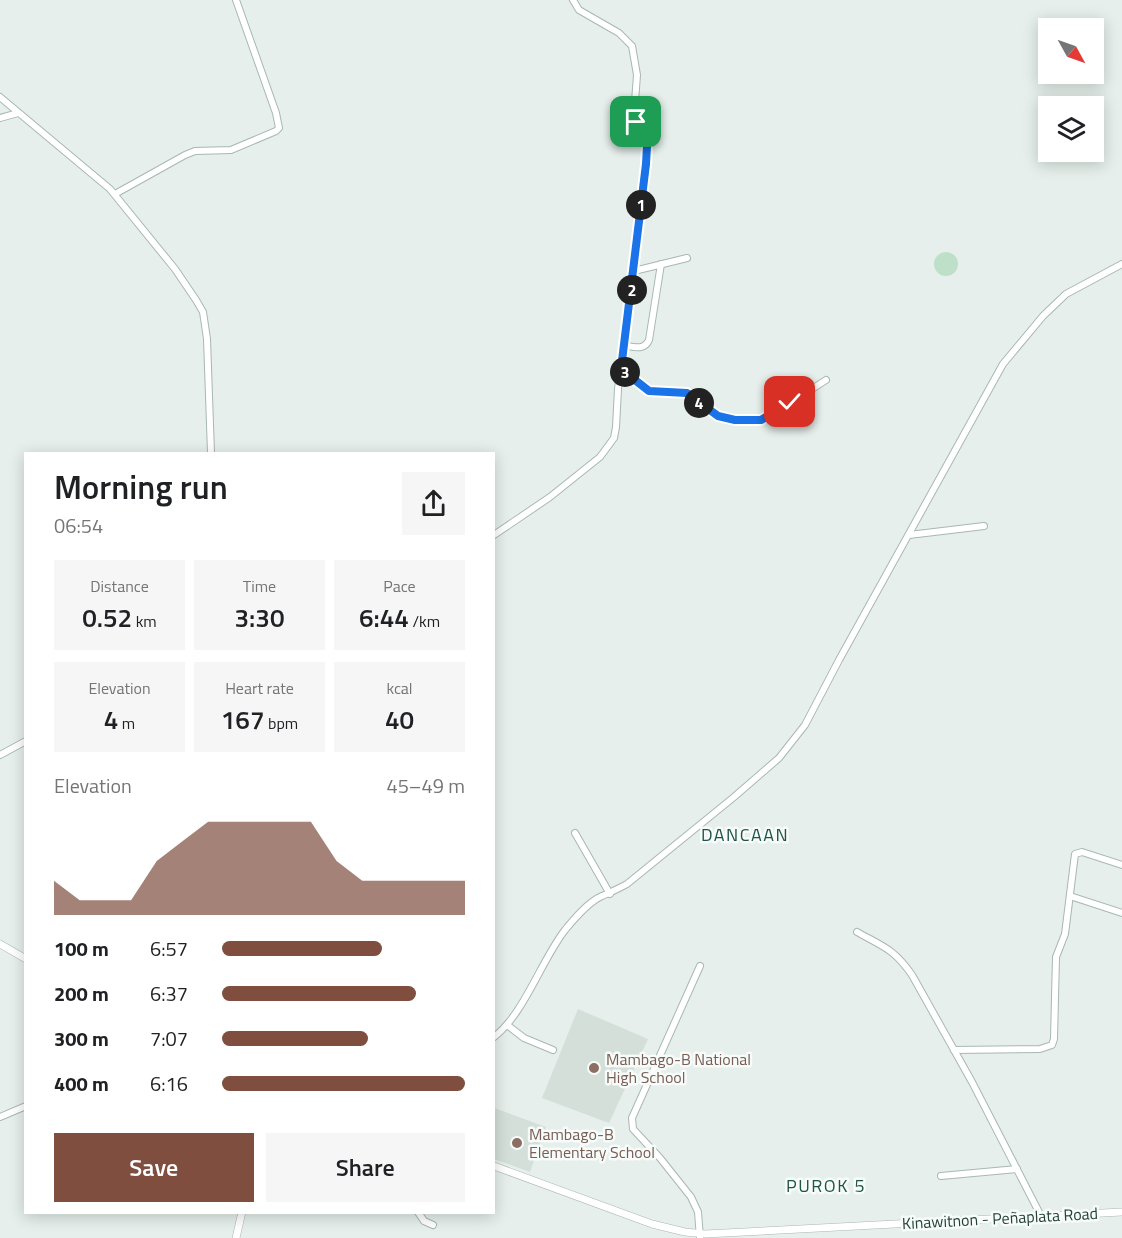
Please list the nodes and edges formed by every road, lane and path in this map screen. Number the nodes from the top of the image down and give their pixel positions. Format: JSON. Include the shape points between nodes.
{"nodes":[{"id":1,"x":237,"y":0,"type":"edge"},
{"id":2,"x":573,"y":0,"type":"edge"},
{"id":3,"x":0,"y":97,"type":"edge"},
{"id":4,"x":18,"y":113,"type":"junction"},
{"id":5,"x":0,"y":118,"type":"edge"},
{"id":6,"x":114,"y":194,"type":"junction"},
{"id":7,"x":687,"y":258,"type":"dead end"},
{"id":8,"x":661,"y":264,"type":"junction"},
{"id":9,"x":1122,"y":264,"type":"edge"},
{"id":10,"x":634,"y":271,"type":"junction"},
{"id":11,"x":624,"y":345,"type":"junction"},
{"id":12,"x":621,"y":369,"type":"junction"},
{"id":13,"x":826,"y":381,"type":"dead end"},
{"id":14,"x":211,"y":452,"type":"edge"},
{"id":15,"x":984,"y":526,"type":"dead end"},
{"id":16,"x":495,"y":534,"type":"edge"},
{"id":17,"x":909,"y":535,"type":"junction"},
{"id":18,"x":24,"y":742,"type":"edge"},
{"id":19,"x":0,"y":755,"type":"edge"},
{"id":20,"x":575,"y":833,"type":"dead end"},
{"id":21,"x":1122,"y":865,"type":"edge"},
{"id":22,"x":610,"y":894,"type":"junction"},
{"id":23,"x":1070,"y":896,"type":"junction"},
{"id":24,"x":1122,"y":913,"type":"edge"},
{"id":25,"x":857,"y":932,"type":"dead end"},
{"id":26,"x":0,"y":944,"type":"edge"},
{"id":27,"x":24,"y":958,"type":"edge"},
{"id":28,"x":700,"y":966,"type":"dead end"},
{"id":29,"x":507,"y":1025,"type":"junction"},
{"id":30,"x":495,"y":1036,"type":"edge"},
{"id":31,"x":553,"y":1050,"type":"dead end"},
{"id":32,"x":954,"y":1050,"type":"junction"},
{"id":33,"x":24,"y":1107,"type":"edge"},
{"id":34,"x":0,"y":1118,"type":"edge"},
{"id":35,"x":495,"y":1166,"type":"edge"},
{"id":36,"x":1017,"y":1169,"type":"junction"},
{"id":37,"x":941,"y":1176,"type":"dead end"},
{"id":38,"x":1122,"y":1212,"type":"edge"},
{"id":39,"x":242,"y":1214,"type":"edge"},
{"id":40,"x":419,"y":1214,"type":"edge"},
{"id":41,"x":1041,"y":1216,"type":"junction"},
{"id":42,"x":434,"y":1226,"type":"dead end"},
{"id":43,"x":699,"y":1236,"type":"edge"},
{"id":44,"x":236,"y":1238,"type":"edge"}],
"edges":[{"from":1,"to":6,"type":"street","via":[[279,128],[231,150],[195,151]]},
{"from":2,"to":10,"type":"street","via":[[579,10],[626,39],[635,55],[634,115],[647,146]]},
{"from":3,"to":4,"type":"street"},
{"from":4,"to":5,"type":"street"},
{"from":4,"to":6,"type":"street"},
{"from":6,"to":14,"type":"street","via":[[175,269],[203,312]]},
{"from":7,"to":8,"type":"street"},
{"from":8,"to":10,"type":"street"},
{"from":8,"to":11,"type":"street","via":[[649,340],[644,346]]},
{"from":9,"to":17,"type":"street","via":[[1066,294],[1010,355]]},
{"from":10,"to":11,"type":"street"},
{"from":11,"to":12,"type":"street"},
{"from":12,"to":13,"type":"street","via":[[649,391],[687,393],[718,416],[744,421],[767,418]]},
{"from":12,"to":16,"type":"street","via":[[616,427],[608,448],[550,497]]},
{"from":15,"to":17,"type":"street"},
{"from":17,"to":22,"type":"street","via":[[816,707],[790,745],[734,797]]},
{"from":18,"to":19,"type":"street"},
{"from":20,"to":22,"type":"street"},
{"from":21,"to":23,"type":"street","via":[[1077,852]]},
{"from":22,"to":29,"type":"street","via":[[591,904],[565,931]]},
{"from":23,"to":24,"type":"street"},
{"from":23,"to":32,"type":"street","via":[[1065,934],[1056,957],[1052,1045],[1040,1049]]},
{"from":25,"to":32,"type":"street","via":[[888,948],[901,960]]},
{"from":26,"to":27,"type":"street"},
{"from":28,"to":43,"type":"street","via":[[632,1118],[633,1129],[691,1197],[698,1212]]},
{"from":29,"to":30,"type":"street"},
{"from":29,"to":31,"type":"street","via":[[524,1038]]},
{"from":32,"to":36,"type":"street"},
{"from":33,"to":34,"type":"street"},
{"from":35,"to":43,"type":"street","name":"Kinawitnon - Peñaplata Road","via":[[652,1224]]},
{"from":36,"to":37,"type":"street"},
{"from":36,"to":41,"type":"street"},
{"from":38,"to":41,"type":"street","name":"Kinawitnon - Peñaplata Road"},
{"from":39,"to":44,"type":"street"},
{"from":40,"to":42,"type":"street"},
{"from":41,"to":43,"type":"street","name":"Kinawitnon - Peñaplata Road"}]}
